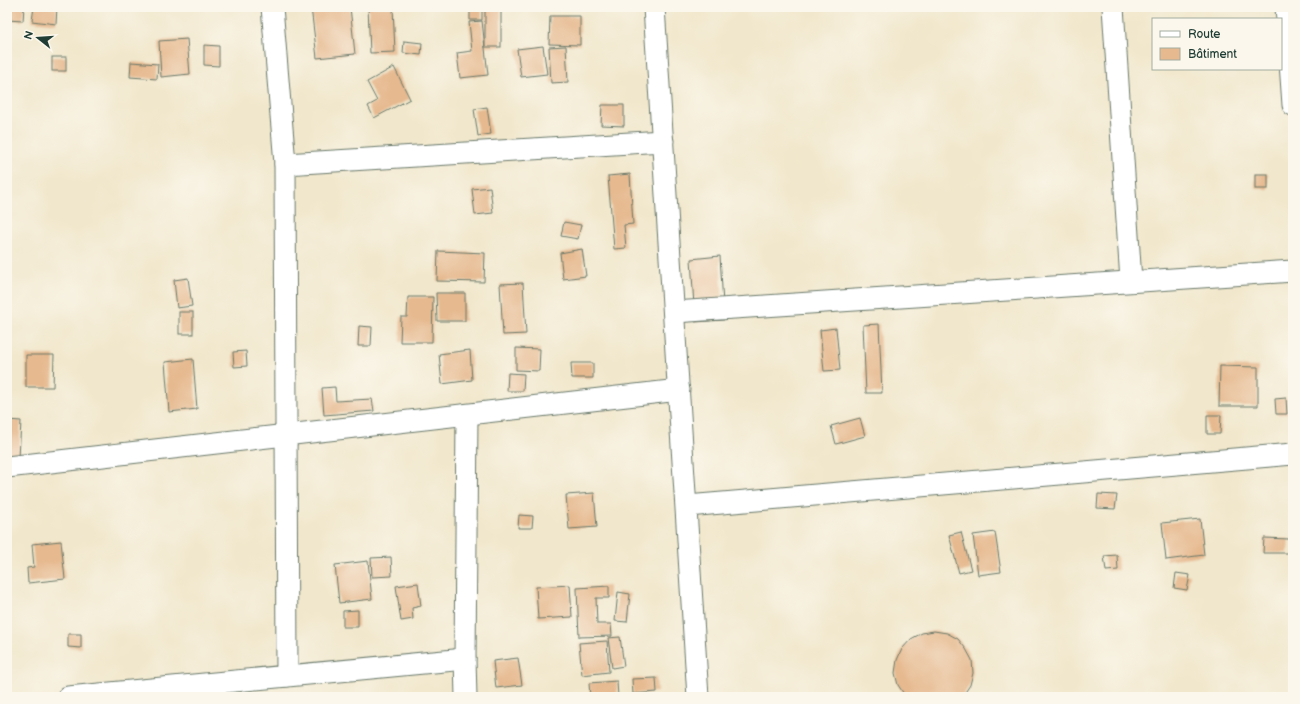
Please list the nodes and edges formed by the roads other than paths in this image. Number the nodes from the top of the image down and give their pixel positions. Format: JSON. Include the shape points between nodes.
{"nodes":[{"id":1,"x":272,"y":7,"type":"edge"},
{"id":2,"x":654,"y":7,"type":"edge"},
{"id":3,"x":1112,"y":7,"type":"edge"},
{"id":4,"x":1286,"y":7,"type":"edge"},
{"id":5,"x":1293,"y":99,"type":"edge"},
{"id":6,"x":663,"y":141,"type":"junction"},
{"id":7,"x":284,"y":164,"type":"junction"},
{"id":8,"x":1293,"y":271,"type":"edge"},
{"id":9,"x":1131,"y":281,"type":"junction"},
{"id":10,"x":674,"y":312,"type":"junction"},
{"id":11,"x":679,"y":390,"type":"junction"},
{"id":12,"x":467,"y":414,"type":"junction"},
{"id":13,"x":286,"y":435,"type":"junction"},
{"id":14,"x":1293,"y":454,"type":"edge"},
{"id":15,"x":7,"y":467,"type":"edge"},
{"id":16,"x":687,"y":506,"type":"junction"},
{"id":17,"x":465,"y":659,"type":"junction"},
{"id":18,"x":287,"y":676,"type":"junction"},
{"id":19,"x":68,"y":697,"type":"edge"},
{"id":20,"x":466,"y":697,"type":"edge"},
{"id":21,"x":698,"y":697,"type":"edge"}],
"edges":[{"from":1,"to":7,"type":"street"},
{"from":2,"to":6,"type":"street"},
{"from":3,"to":9,"type":"street"},
{"from":4,"to":5,"type":"street"},
{"from":6,"to":7,"type":"street"},
{"from":6,"to":10,"type":"street"},
{"from":7,"to":13,"type":"street"},
{"from":8,"to":9,"type":"street"},
{"from":9,"to":10,"type":"street"},
{"from":10,"to":11,"type":"street"},
{"from":11,"to":12,"type":"street"},
{"from":11,"to":16,"type":"street"},
{"from":12,"to":13,"type":"street"},
{"from":12,"to":17,"type":"street"},
{"from":13,"to":15,"type":"street"},
{"from":13,"to":18,"type":"street"},
{"from":14,"to":16,"type":"street"},
{"from":16,"to":21,"type":"street"},
{"from":17,"to":18,"type":"street"},
{"from":17,"to":20,"type":"street"},
{"from":18,"to":19,"type":"street"}]}
